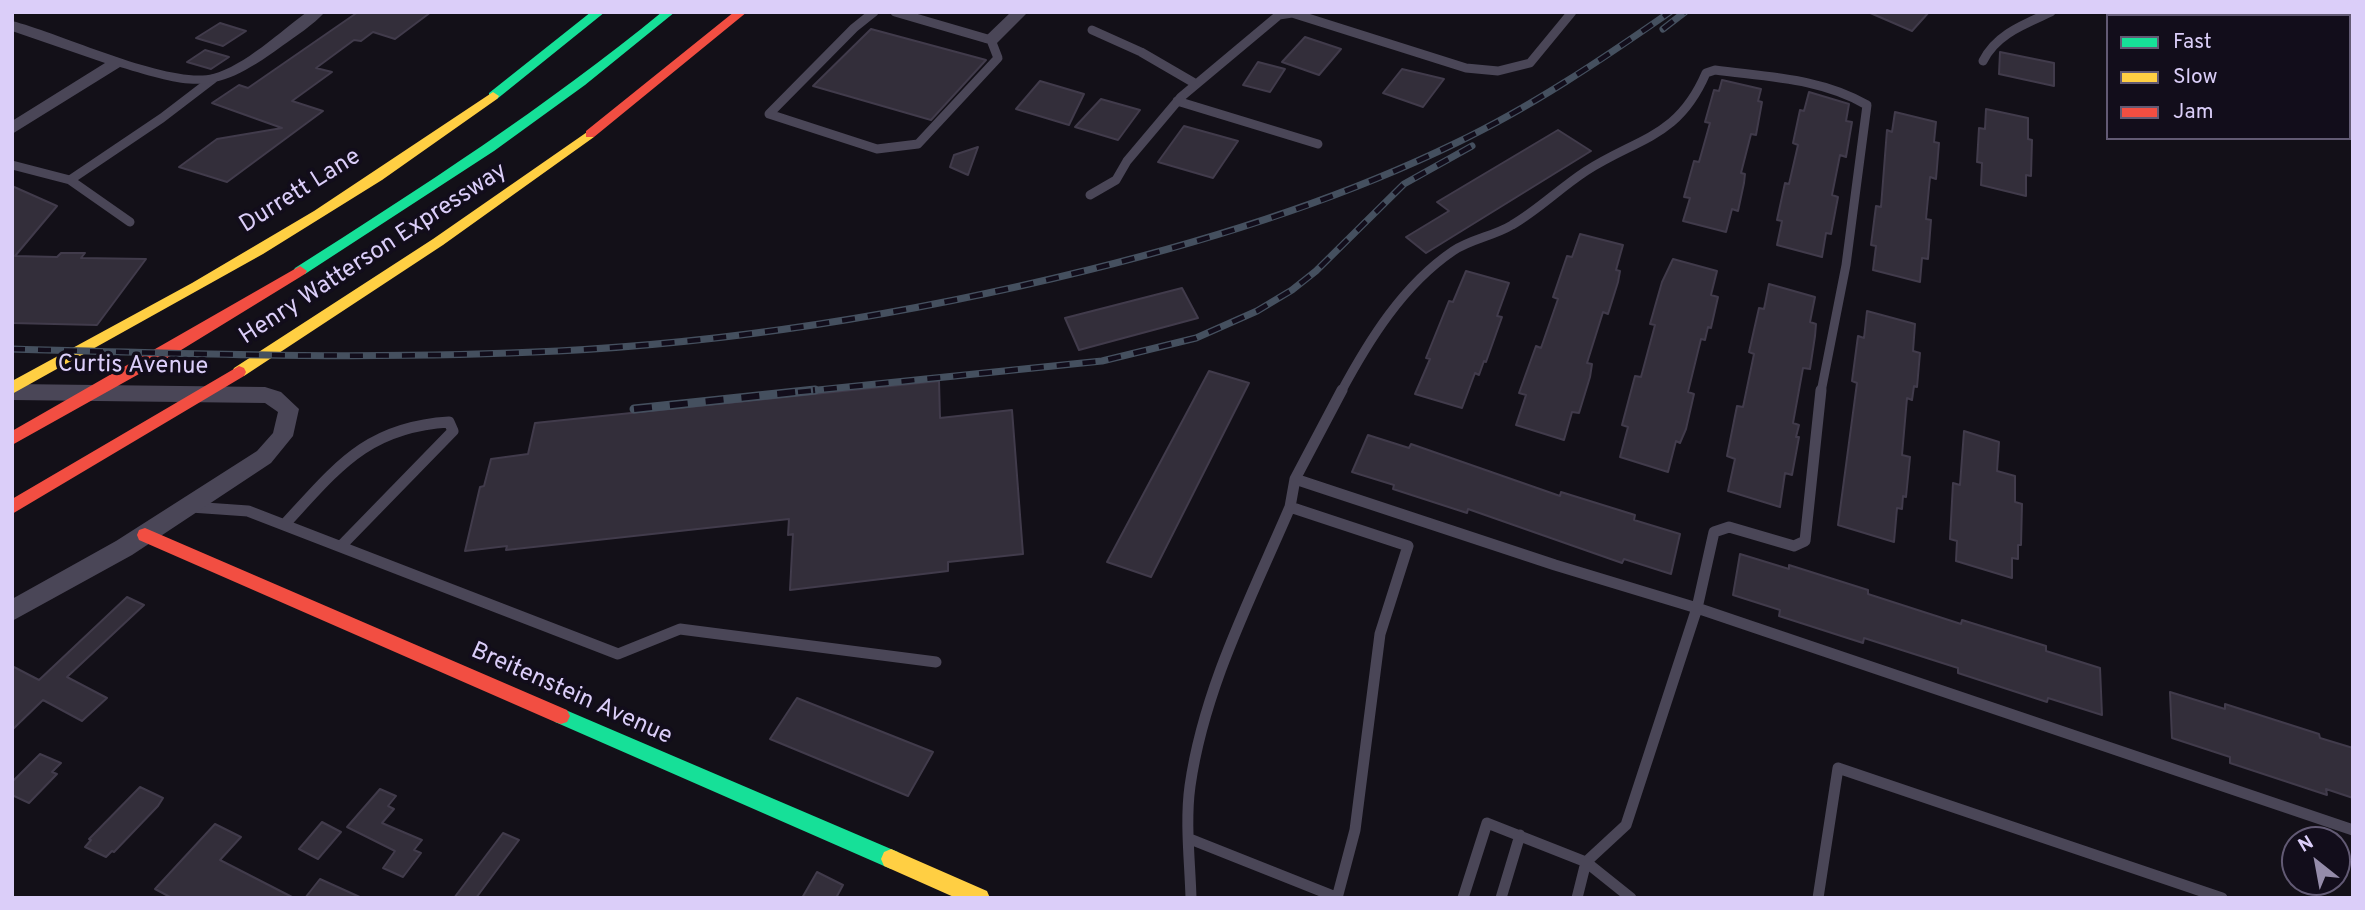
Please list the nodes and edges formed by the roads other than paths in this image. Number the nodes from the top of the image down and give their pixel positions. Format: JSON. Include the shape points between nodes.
{"nodes":[{"id":1,"x":317,"y":12,"type":"edge"},
{"id":2,"x":599,"y":12,"type":"edge"},
{"id":3,"x":669,"y":12,"type":"edge"},
{"id":4,"x":741,"y":12,"type":"edge"},
{"id":5,"x":874,"y":12,"type":"edge"},
{"id":6,"x":895,"y":12,"type":"edge"},
{"id":7,"x":1020,"y":12,"type":"edge"},
{"id":8,"x":1572,"y":12,"type":"edge"},
{"id":9,"x":2051,"y":12,"type":"edge"},
{"id":10,"x":12,"y":26,"type":"edge"},
{"id":11,"x":1092,"y":30,"type":"dead end"},
{"id":12,"x":991,"y":40,"type":"junction"},
{"id":13,"x":119,"y":61,"type":"junction"},
{"id":14,"x":1983,"y":61,"type":"dead end"},
{"id":15,"x":213,"y":79,"type":"junction"},
{"id":16,"x":1196,"y":84,"type":"junction"},
{"id":17,"x":1177,"y":101,"type":"junction"},
{"id":18,"x":12,"y":129,"type":"edge"},
{"id":19,"x":1318,"y":145,"type":"dead end"},
{"id":20,"x":12,"y":165,"type":"edge"},
{"id":21,"x":70,"y":180,"type":"junction"},
{"id":22,"x":1090,"y":195,"type":"dead end"},
{"id":23,"x":130,"y":222,"type":"dead end"},
{"id":24,"x":12,"y":390,"type":"edge"},
{"id":25,"x":13,"y":439,"type":"edge"},
{"id":26,"x":1295,"y":479,"type":"junction"},
{"id":27,"x":12,"y":507,"type":"edge"},
{"id":28,"x":188,"y":507,"type":"junction"},
{"id":29,"x":1290,"y":507,"type":"junction"},
{"id":30,"x":284,"y":525,"type":"junction"},
{"id":31,"x":145,"y":535,"type":"junction"},
{"id":32,"x":341,"y":546,"type":"junction"},
{"id":33,"x":1697,"y":609,"type":"junction"},
{"id":34,"x":12,"y":611,"type":"edge"},
{"id":35,"x":936,"y":663,"type":"dead end"},
{"id":36,"x":2353,"y":830,"type":"edge"},
{"id":37,"x":1520,"y":835,"type":"junction"},
{"id":38,"x":1190,"y":839,"type":"junction"},
{"id":39,"x":1586,"y":862,"type":"junction"},
{"id":40,"x":1336,"y":897,"type":"edge"},
{"id":41,"x":980,"y":898,"type":"edge"},
{"id":42,"x":1191,"y":898,"type":"edge"},
{"id":43,"x":1463,"y":898,"type":"edge"},
{"id":44,"x":1502,"y":898,"type":"edge"},
{"id":45,"x":1577,"y":898,"type":"edge"},
{"id":46,"x":1631,"y":898,"type":"edge"},
{"id":47,"x":1818,"y":898,"type":"edge"},
{"id":48,"x":2222,"y":898,"type":"edge"}],
"edges":[{"from":1,"to":15,"type":"street","via":[[239,67]]},
{"from":2,"to":24,"type":"main road","name":"Durrett Lane","via":[[491,100],[418,150],[182,295]]},
{"from":3,"to":25,"type":"main road","name":"Henry Watterson Expressway","via":[[466,164],[261,296]]},
{"from":4,"to":27,"type":"main road","name":"Henry Watterson Expressway","via":[[573,148],[473,221],[129,439]]},
{"from":5,"to":12,"type":"lane","via":[[769,114],[877,149],[918,144],[998,58]]},
{"from":6,"to":12,"type":"lane"},
{"from":7,"to":12,"type":"street"},
{"from":8,"to":16,"type":"lane","via":[[1530,63],[1498,71],[1466,68],[1286,14],[1272,19]]},
{"from":9,"to":14,"type":"lane","via":[[2010,32],[1986,50]]},
{"from":10,"to":13,"type":"street"},
{"from":11,"to":16,"type":"lane","via":[[1142,52]]},
{"from":13,"to":15,"type":"street","via":[[185,80]]},
{"from":13,"to":18,"type":"street"},
{"from":15,"to":21,"type":"lane"},
{"from":16,"to":17,"type":"lane"},
{"from":17,"to":19,"type":"lane"},
{"from":17,"to":22,"type":"lane","via":[[1116,180]]},
{"from":20,"to":21,"type":"lane"},
{"from":21,"to":23,"type":"lane"},
{"from":24,"to":28,"type":"street","name":"Curtis Avenue","via":[[274,397],[289,409],[287,427],[274,448]]},
{"from":26,"to":29,"type":"lane"},
{"from":26,"to":33,"type":"lane"},
{"from":26,"to":33,"type":"lane","via":[[1354,368],[1410,286],[1455,250],[1511,226],[1587,171],[1673,124],[1697,94],[1706,73],[1715,70],[1813,85],[1857,97],[1867,104],[1866,117],[1846,265],[1821,392],[1805,541],[1794,546],[1729,527],[1714,532]]},
{"from":28,"to":30,"type":"lane","via":[[248,511]]},
{"from":28,"to":31,"type":"street"},
{"from":29,"to":38,"type":"lane","via":[[1208,700],[1189,790]]},
{"from":29,"to":40,"type":"lane","via":[[1408,546],[1380,634],[1354,830]]},
{"from":30,"to":32,"type":"lane"},
{"from":30,"to":32,"type":"lane","via":[[356,449],[389,431],[427,421],[449,422],[453,431]]},
{"from":31,"to":34,"type":"street"},
{"from":31,"to":41,"type":"main road","name":"Breitenstein Avenue"},
{"from":32,"to":35,"type":"lane","via":[[618,654],[680,629]]},
{"from":33,"to":36,"type":"lane"},
{"from":33,"to":39,"type":"lane","via":[[1626,825]]},
{"from":37,"to":39,"type":"lane"},
{"from":37,"to":43,"type":"lane","via":[[1487,823]]},
{"from":37,"to":44,"type":"lane"},
{"from":38,"to":40,"type":"lane"},
{"from":38,"to":42,"type":"lane"},
{"from":39,"to":45,"type":"lane"},
{"from":39,"to":46,"type":"lane"},
{"from":47,"to":48,"type":"lane","via":[[1838,768]]}]}
